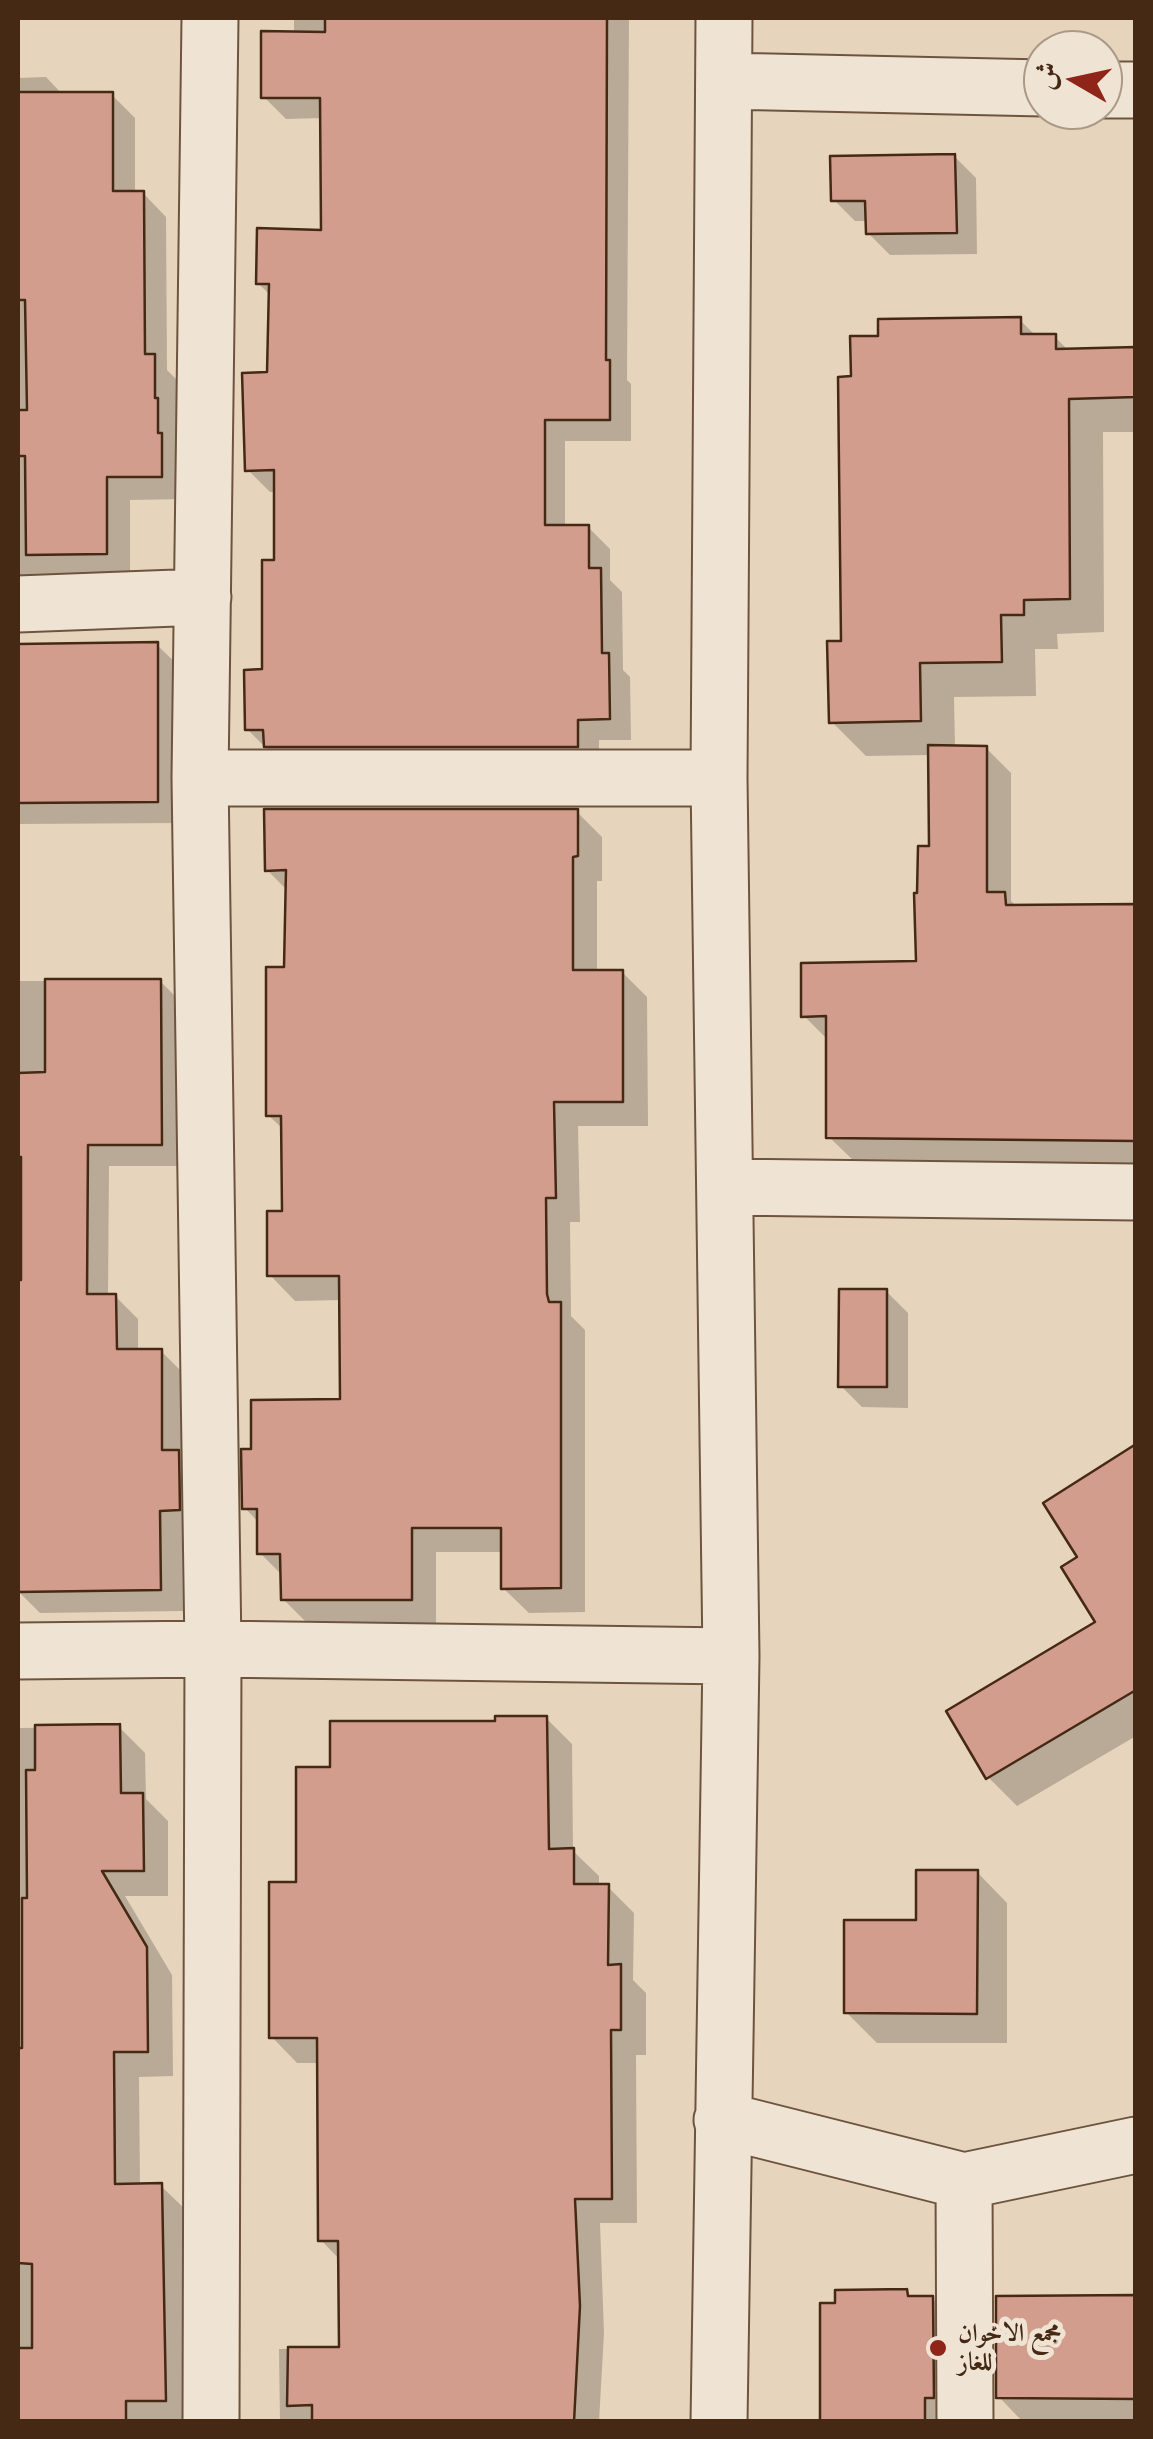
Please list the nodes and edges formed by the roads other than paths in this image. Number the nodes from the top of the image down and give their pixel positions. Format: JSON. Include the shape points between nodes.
{"nodes":[{"id":1,"x":210,"y":18,"type":"edge"},
{"id":2,"x":724,"y":18,"type":"edge"},
{"id":3,"x":725,"y":81,"type":"junction"},
{"id":4,"x":1023,"y":88,"type":"edge"},
{"id":5,"x":204,"y":598,"type":"junction"},
{"id":6,"x":18,"y":604,"type":"edge"},
{"id":7,"x":200,"y":778,"type":"junction"},
{"id":8,"x":719,"y":778,"type":"junction"},
{"id":9,"x":726,"y":1187,"type":"junction"},
{"id":10,"x":1136,"y":1192,"type":"edge"},
{"id":11,"x":213,"y":1649,"type":"junction"},
{"id":12,"x":18,"y":1651,"type":"edge"},
{"id":13,"x":732,"y":1656,"type":"junction"},
{"id":14,"x":722,"y":2120,"type":"junction"},
{"id":15,"x":1136,"y":2144,"type":"edge"},
{"id":16,"x":964,"y":2182,"type":"junction"},
{"id":17,"x":210,"y":2422,"type":"edge"},
{"id":18,"x":719,"y":2422,"type":"edge"},
{"id":19,"x":965,"y":2422,"type":"edge"}],
"edges":[{"from":1,"to":5,"type":"street"},
{"from":2,"to":3,"type":"street"},
{"from":3,"to":4,"type":"street"},
{"from":3,"to":8,"type":"street"},
{"from":5,"to":6,"type":"street"},
{"from":5,"to":7,"type":"street"},
{"from":7,"to":8,"type":"street"},
{"from":7,"to":11,"type":"street"},
{"from":8,"to":9,"type":"street"},
{"from":9,"to":10,"type":"street"},
{"from":9,"to":13,"type":"street"},
{"from":11,"to":12,"type":"street"},
{"from":11,"to":13,"type":"street"},
{"from":11,"to":17,"type":"street"},
{"from":13,"to":14,"type":"street"},
{"from":14,"to":16,"type":"street"},
{"from":14,"to":18,"type":"street"},
{"from":15,"to":16,"type":"street"},
{"from":16,"to":19,"type":"street"}]}
